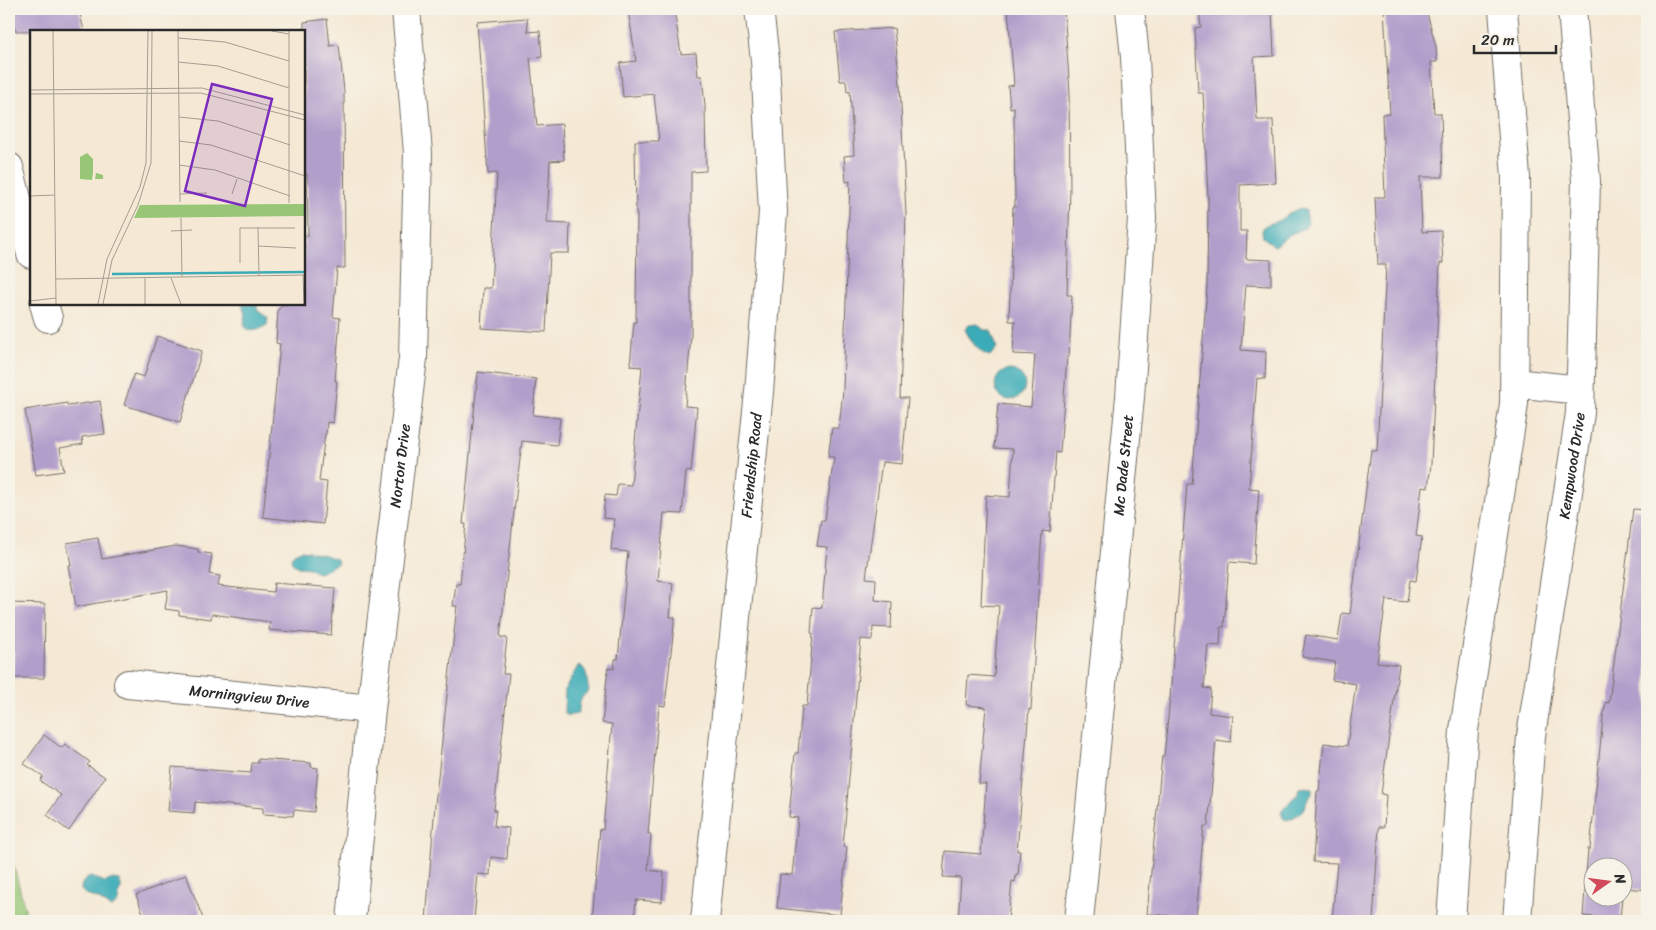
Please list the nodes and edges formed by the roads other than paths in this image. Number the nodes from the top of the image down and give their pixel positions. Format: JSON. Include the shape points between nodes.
{"nodes":[{"id":1,"x":406,"y":9,"type":"edge"},
{"id":2,"x":759,"y":9,"type":"edge"},
{"id":3,"x":1130,"y":9,"type":"edge"},
{"id":4,"x":1503,"y":9,"type":"edge"},
{"id":5,"x":1572,"y":9,"type":"edge"},
{"id":6,"x":9,"y":167,"type":"edge"},
{"id":7,"x":30,"y":250,"type":"edge"},
{"id":8,"x":1515,"y":383,"type":"junction"},
{"id":9,"x":1580,"y":390,"type":"junction"},
{"id":10,"x":128,"y":684,"type":"dead end"},
{"id":11,"x":371,"y":709,"type":"junction"},
{"id":12,"x":352,"y":921,"type":"edge"},
{"id":13,"x":705,"y":921,"type":"edge"},
{"id":14,"x":1079,"y":921,"type":"edge"},
{"id":15,"x":1451,"y":921,"type":"edge"},
{"id":16,"x":1517,"y":921,"type":"edge"}],
"edges":[{"from":1,"to":11,"type":"street","name":"Norton Drive","via":[[418,153],[413,358]]},
{"from":2,"to":13,"type":"street","name":"Friendship Road","via":[[773,212],[759,392]]},
{"from":3,"to":14,"type":"street","name":"Mc Dade Street","via":[[1142,218],[1130,397]]},
{"from":4,"to":8,"type":"street","via":[[1516,177]]},
{"from":5,"to":9,"type":"street","name":"Kempwood Drive","via":[[1586,181]]},
{"from":6,"to":7,"type":"street"},
{"from":8,"to":9,"type":"street"},
{"from":8,"to":15,"type":"street","via":[[1464,730]]},
{"from":9,"to":16,"type":"street","name":"Kempwood Drive","via":[[1580,413],[1531,736]]},
{"from":10,"to":11,"type":"street","name":"Morningview Drive"},
{"from":11,"to":12,"type":"street","name":"Norton Drive"}]}
